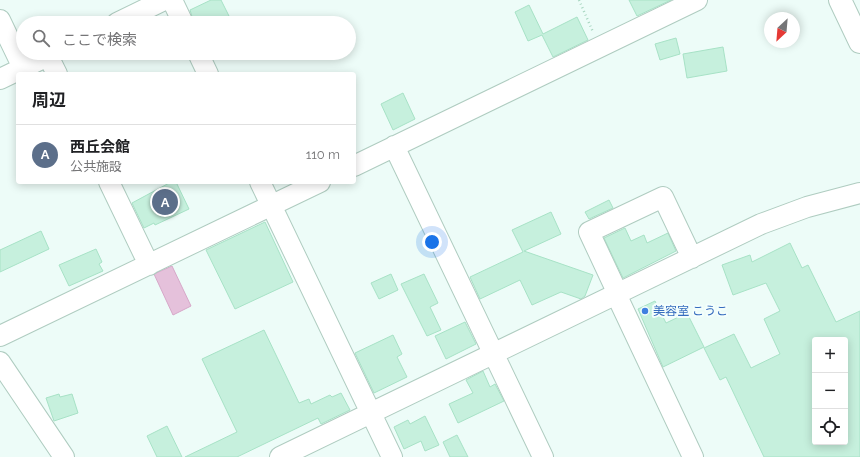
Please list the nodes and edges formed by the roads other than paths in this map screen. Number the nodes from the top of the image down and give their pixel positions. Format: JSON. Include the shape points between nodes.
{"nodes":[{"id":1,"x":164,"y":0,"type":"edge"},
{"id":2,"x":172,"y":0,"type":"edge"},
{"id":3,"x":697,"y":0,"type":"edge"},
{"id":4,"x":840,"y":0,"type":"edge"},
{"id":5,"x":131,"y":16,"type":"edge"},
{"id":6,"x":180,"y":16,"type":"edge"},
{"id":7,"x":0,"y":20,"type":"edge"},
{"id":8,"x":860,"y":42,"type":"edge"},
{"id":9,"x":16,"y":53,"type":"edge"},
{"id":10,"x":19,"y":60,"type":"edge"},
{"id":11,"x":40,"y":60,"type":"edge"},
{"id":12,"x":52,"y":60,"type":"edge"},
{"id":13,"x":201,"y":60,"type":"edge"},
{"id":14,"x":23,"y":68,"type":"junction"},
{"id":15,"x":55,"y":72,"type":"edge"},
{"id":16,"x":207,"y":72,"type":"edge"},
{"id":17,"x":0,"y":79,"type":"edge"},
{"id":18,"x":394,"y":146,"type":"junction"},
{"id":19,"x":356,"y":165,"type":"edge"},
{"id":20,"x":110,"y":184,"type":"edge"},
{"id":21,"x":261,"y":184,"type":"edge"},
{"id":22,"x":316,"y":184,"type":"edge"},
{"id":23,"x":860,"y":193,"type":"edge"},
{"id":24,"x":271,"y":205,"type":"junction"},
{"id":25,"x":692,"y":258,"type":"junction"},
{"id":26,"x":148,"y":265,"type":"junction"},
{"id":27,"x":617,"y":294,"type":"junction"},
{"id":28,"x":0,"y":336,"type":"edge"},
{"id":29,"x":493,"y":354,"type":"junction"},
{"id":30,"x":0,"y":362,"type":"edge"},
{"id":31,"x":371,"y":413,"type":"junction"},
{"id":32,"x":64,"y":457,"type":"edge"},
{"id":33,"x":280,"y":457,"type":"edge"},
{"id":34,"x":392,"y":457,"type":"edge"},
{"id":35,"x":542,"y":457,"type":"edge"},
{"id":36,"x":694,"y":457,"type":"edge"}],
"edges":[{"from":1,"to":5,"type":"street"},
{"from":2,"to":6,"type":"street"},
{"from":3,"to":18,"type":"street"},
{"from":4,"to":8,"type":"street"},
{"from":7,"to":9,"type":"street"},
{"from":10,"to":14,"type":"street"},
{"from":11,"to":14,"type":"street"},
{"from":12,"to":15,"type":"street"},
{"from":13,"to":16,"type":"street"},
{"from":14,"to":17,"type":"street"},
{"from":18,"to":19,"type":"street"},
{"from":18,"to":29,"type":"street"},
{"from":20,"to":26,"type":"street"},
{"from":21,"to":24,"type":"street"},
{"from":22,"to":24,"type":"street"},
{"from":23,"to":25,"type":"street","via":[[776,218]]},
{"from":24,"to":26,"type":"street"},
{"from":24,"to":31,"type":"street"},
{"from":25,"to":27,"type":"street"},
{"from":25,"to":27,"type":"street","via":[[663,197],[588,232]]},
{"from":26,"to":28,"type":"street"},
{"from":27,"to":29,"type":"street"},
{"from":27,"to":36,"type":"street"},
{"from":29,"to":31,"type":"street"},
{"from":29,"to":35,"type":"street"},
{"from":30,"to":32,"type":"street"},
{"from":31,"to":33,"type":"street"},
{"from":31,"to":34,"type":"street"}]}
